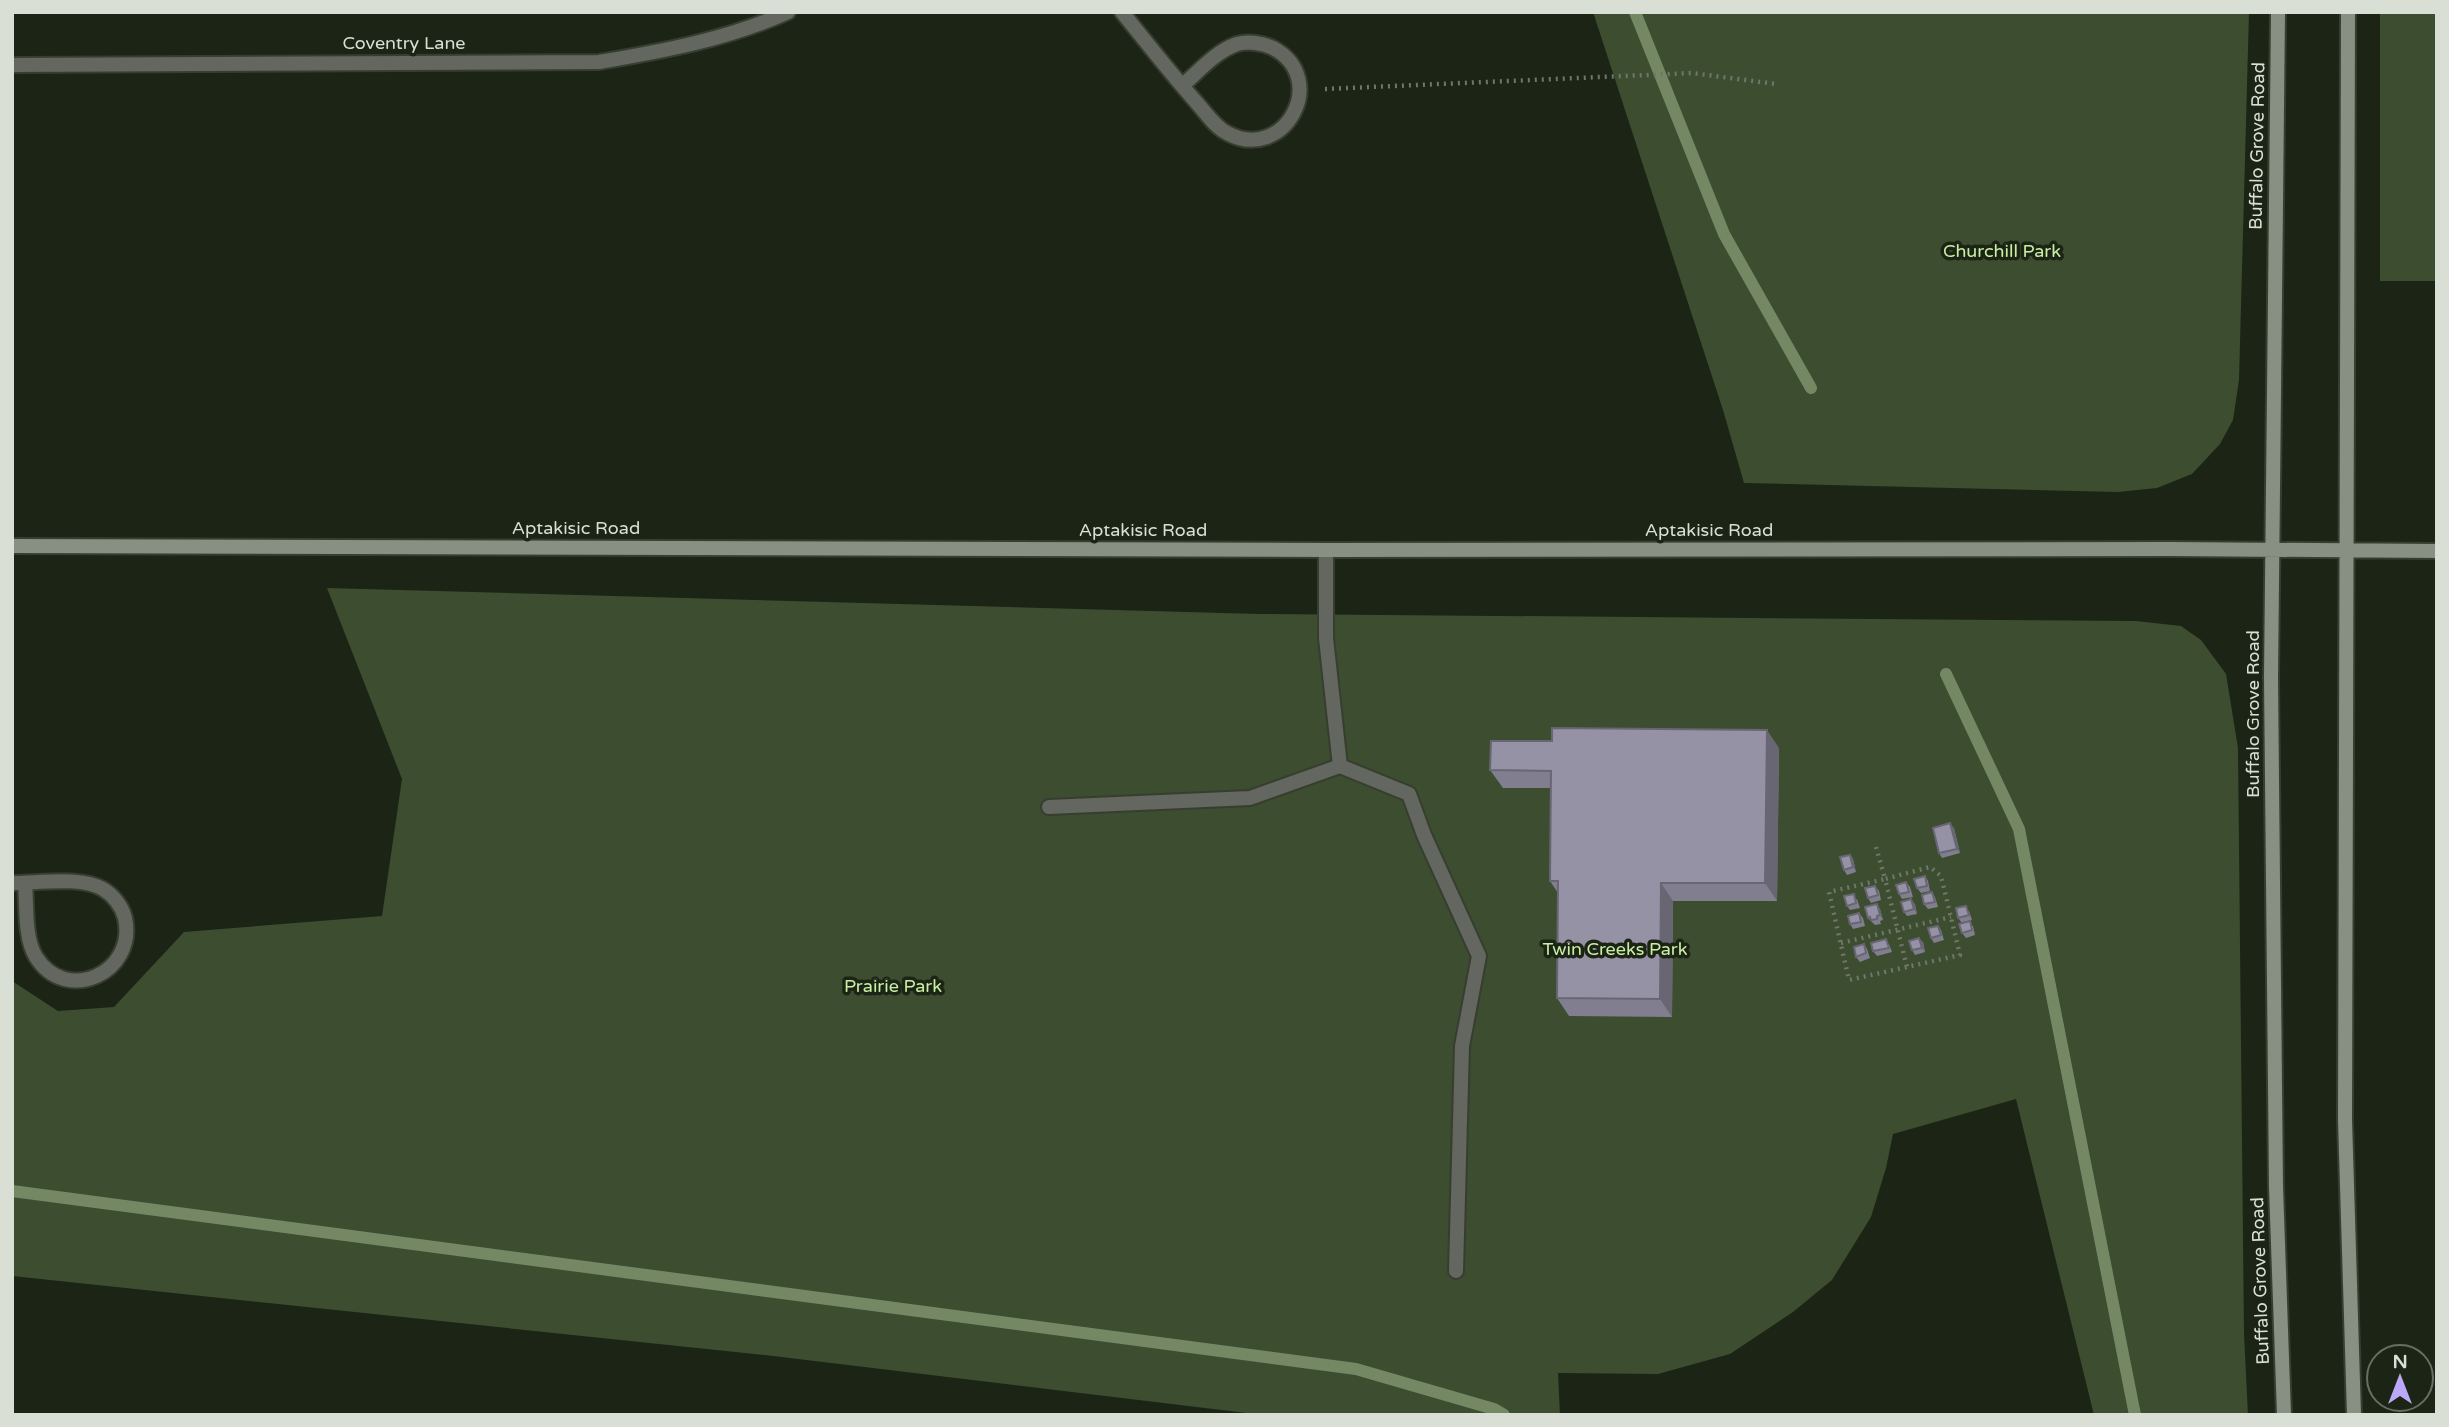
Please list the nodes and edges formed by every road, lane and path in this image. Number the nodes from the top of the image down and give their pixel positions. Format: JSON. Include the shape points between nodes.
{"nodes":[{"id":1,"x":788,"y":12,"type":"edge"},
{"id":2,"x":1122,"y":12,"type":"edge"},
{"id":3,"x":2278,"y":12,"type":"edge"},
{"id":4,"x":2348,"y":12,"type":"edge"},
{"id":5,"x":12,"y":65,"type":"edge"},
{"id":6,"x":1776,"y":84,"type":"dead end"},
{"id":7,"x":1182,"y":86,"type":"junction"},
{"id":8,"x":1300,"y":90,"type":"junction"},
{"id":9,"x":12,"y":546,"type":"edge"},
{"id":10,"x":1326,"y":550,"type":"junction"},
{"id":11,"x":2273,"y":551,"type":"junction"},
{"id":12,"x":2346,"y":551,"type":"junction"},
{"id":13,"x":2437,"y":551,"type":"edge"},
{"id":14,"x":1340,"y":766,"type":"junction"},
{"id":15,"x":1049,"y":807,"type":"dead end"},
{"id":16,"x":1876,"y":847,"type":"dead end"},
{"id":17,"x":1885,"y":879,"type":"junction"},
{"id":18,"x":19,"y":883,"type":"edge"},
{"id":19,"x":1951,"y":917,"type":"junction"},
{"id":20,"x":1897,"y":930,"type":"junction"},
{"id":21,"x":1841,"y":943,"type":"junction"},
{"id":22,"x":1907,"y":967,"type":"junction"},
{"id":23,"x":1456,"y":1271,"type":"dead end"},
{"id":24,"x":2284,"y":1415,"type":"edge"},
{"id":25,"x":2354,"y":1415,"type":"edge"}],
"edges":[{"from":1,"to":5,"type":"street","name":"Coventry Lane","via":[[751,29],[599,62]]},
{"from":2,"to":7,"type":"street"},
{"from":3,"to":11,"type":"main road","name":"Buffalo Grove Road"},
{"from":4,"to":12,"type":"main road"},
{"from":6,"to":8,"type":"path","via":[[1692,73]]},
{"from":7,"to":8,"type":"street","via":[[1224,50],[1254,43],[1282,53],[1299,79]]},
{"from":7,"to":8,"type":"street","via":[[1225,132],[1240,139],[1273,135],[1286,125],[1296,111]]},
{"from":9,"to":10,"type":"main road","name":"Aptakisic Road"},
{"from":10,"to":11,"type":"main road","name":"Aptakisic Road"},
{"from":10,"to":14,"type":"street","via":[[1326,638]]},
{"from":11,"to":12,"type":"main road","name":"Aptakisic Road"},
{"from":11,"to":24,"type":"main road","name":"Buffalo Grove Road","via":[[2276,1187]]},
{"from":12,"to":13,"type":"main road","name":"Aptakisic Road"},
{"from":12,"to":25,"type":"main road","via":[[2345,1120]]},
{"from":14,"to":15,"type":"street","via":[[1250,798]]},
{"from":14,"to":23,"type":"street","via":[[1409,794],[1479,956],[1462,1046]]},
{"from":16,"to":17,"type":"path"},
{"from":17,"to":19,"type":"path","via":[[1930,867],[1941,876]]},
{"from":17,"to":20,"type":"path"},
{"from":17,"to":21,"type":"path","via":[[1829,892]]},
{"from":18,"to":18,"type":"street","via":[[30,942],[47,969],[60,978],[93,978],[118,960],[125,945],[124,913],[103,889],[88,883]]},
{"from":19,"to":20,"type":"path"},
{"from":19,"to":22,"type":"path","via":[[1960,955]]},
{"from":20,"to":21,"type":"path"},
{"from":20,"to":22,"type":"path"},
{"from":21,"to":22,"type":"path","via":[[1849,980]]}]}
